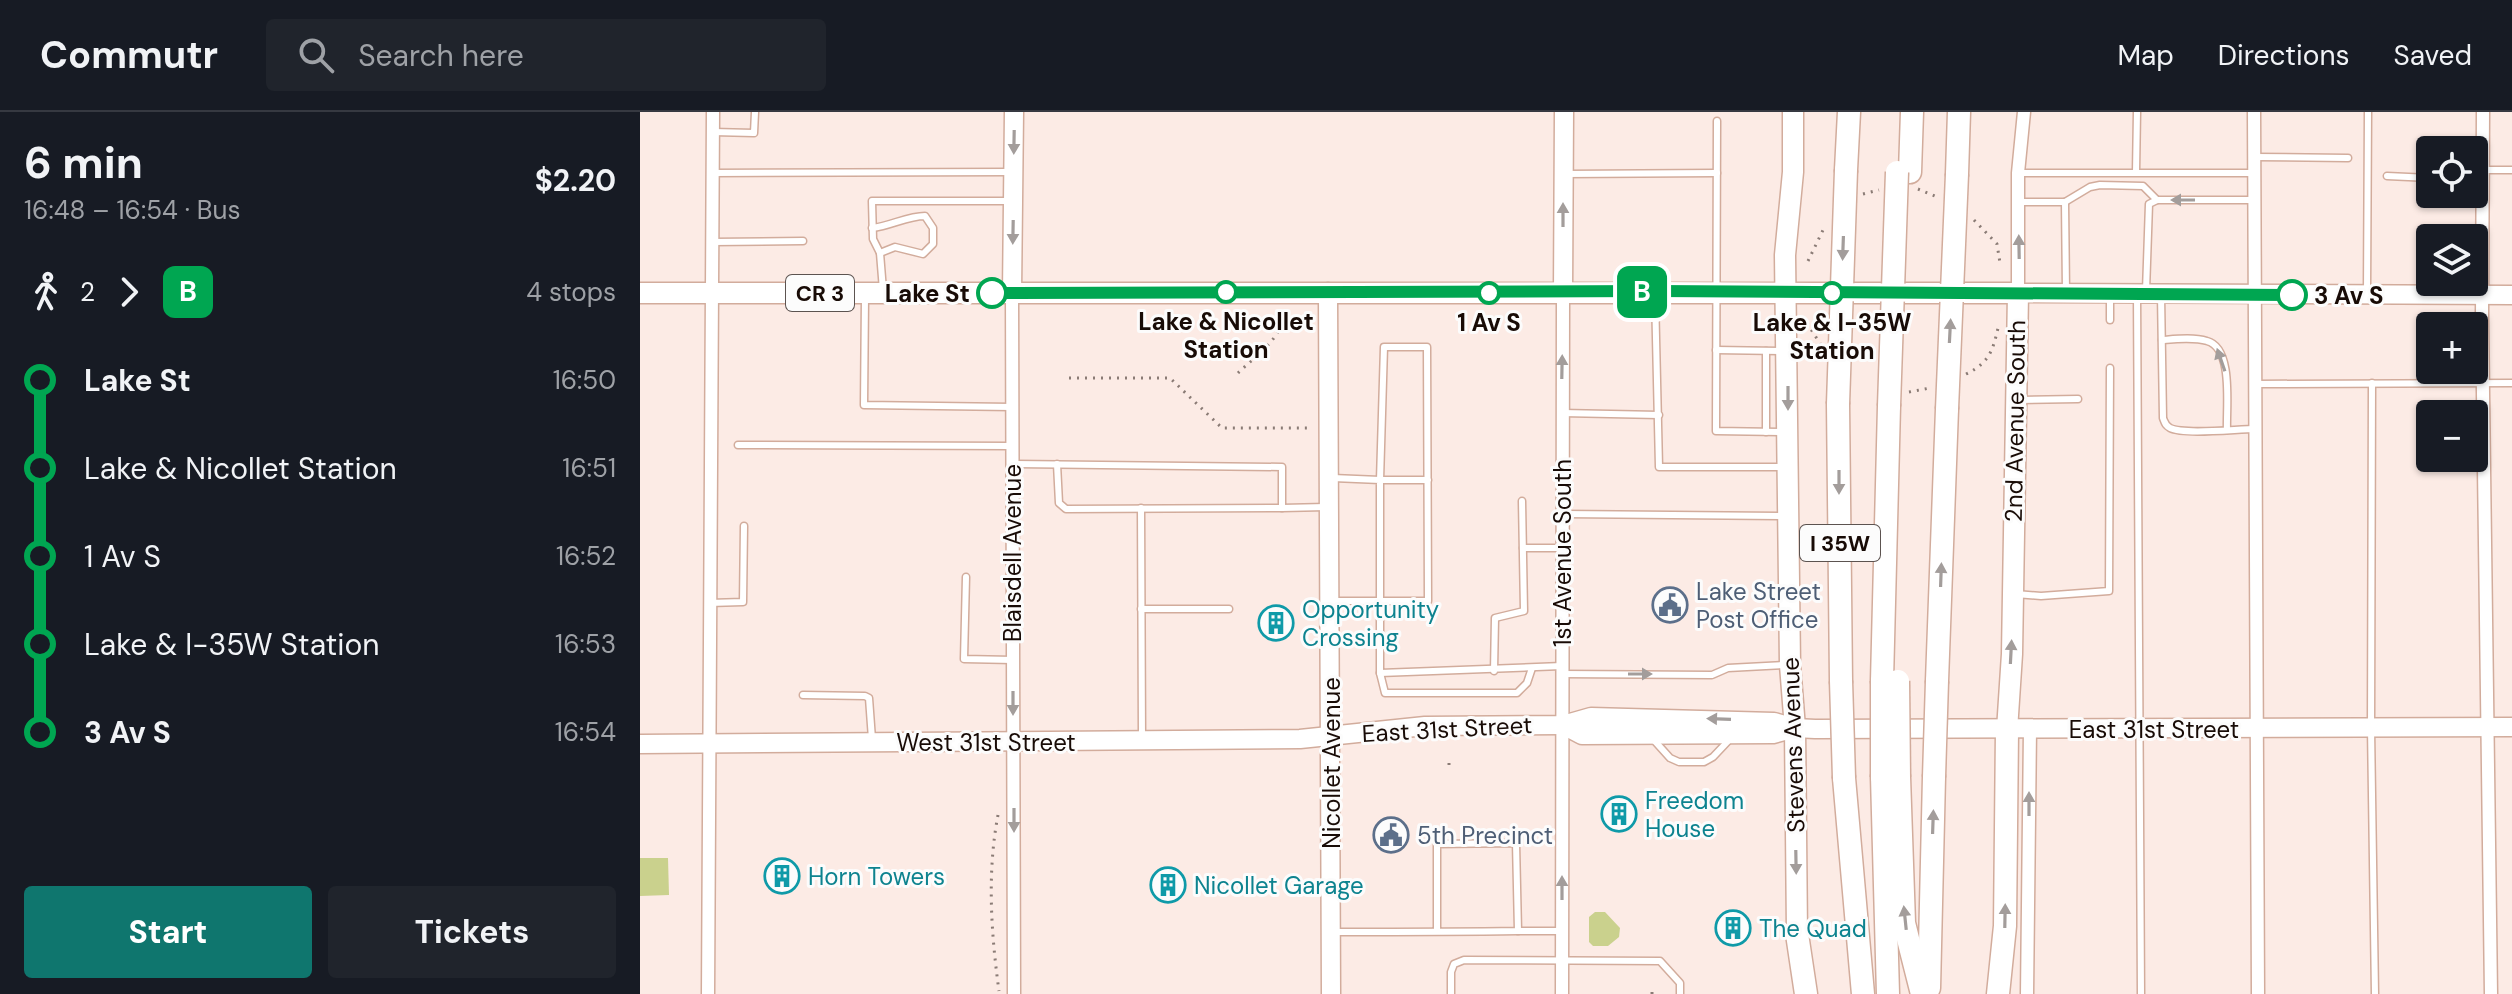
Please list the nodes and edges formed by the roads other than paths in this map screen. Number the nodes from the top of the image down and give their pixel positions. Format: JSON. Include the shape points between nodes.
{"nodes":[{"id":1,"x":713,"y":112,"type":"edge"},
{"id":2,"x":755,"y":112,"type":"edge"},
{"id":3,"x":1014,"y":112,"type":"edge"},
{"id":4,"x":1564,"y":112,"type":"edge"},
{"id":5,"x":1793,"y":112,"type":"edge"},
{"id":6,"x":1849,"y":112,"type":"edge"},
{"id":7,"x":1898,"y":112,"type":"edge"},
{"id":8,"x":1912,"y":112,"type":"edge"},
{"id":9,"x":1959,"y":112,"type":"edge"},
{"id":10,"x":2024,"y":112,"type":"edge"},
{"id":11,"x":2137,"y":112,"type":"edge"},
{"id":12,"x":2254,"y":112,"type":"edge"},
{"id":13,"x":2368,"y":112,"type":"edge"},
{"id":14,"x":2483,"y":112,"type":"edge"},
{"id":15,"x":1717,"y":121,"type":"dead end"},
{"id":16,"x":713,"y":132,"type":"junction"},
{"id":17,"x":2483,"y":136,"type":"edge"},
{"id":18,"x":2254,"y":157,"type":"junction"},
{"id":19,"x":2348,"y":158,"type":"dead end"},
{"id":20,"x":2488,"y":170,"type":"edge"},
{"id":21,"x":2512,"y":170,"type":"edge"},
{"id":22,"x":1013,"y":172,"type":"junction"},
{"id":23,"x":1904,"y":172,"type":"junction"},
{"id":24,"x":2136,"y":172,"type":"junction"},
{"id":25,"x":712,"y":173,"type":"junction"},
{"id":26,"x":1717,"y":173,"type":"junction"},
{"id":27,"x":2018,"y":173,"type":"junction"},
{"id":28,"x":2254,"y":173,"type":"junction"},
{"id":29,"x":1563,"y":174,"type":"junction"},
{"id":30,"x":2387,"y":176,"type":"dead end"},
{"id":31,"x":2416,"y":177,"type":"edge"},
{"id":32,"x":2157,"y":200,"type":"junction"},
{"id":33,"x":2254,"y":200,"type":"junction"},
{"id":34,"x":1013,"y":202,"type":"junction"},
{"id":35,"x":2018,"y":202,"type":"junction"},
{"id":36,"x":2065,"y":202,"type":"junction"},
{"id":37,"x":872,"y":228,"type":"junction"},
{"id":38,"x":803,"y":241,"type":"dead end"},
{"id":39,"x":712,"y":242,"type":"junction"},
{"id":40,"x":880,"y":253,"type":"junction"},
{"id":41,"x":1655,"y":291,"type":"junction"},
{"id":42,"x":1328,"y":292,"type":"junction"},
{"id":43,"x":1717,"y":292,"type":"junction"},
{"id":44,"x":1787,"y":292,"type":"junction"},
{"id":45,"x":640,"y":293,"type":"edge"},
{"id":46,"x":712,"y":293,"type":"junction"},
{"id":47,"x":874,"y":293,"type":"junction"},
{"id":48,"x":1012,"y":293,"type":"junction"},
{"id":49,"x":1563,"y":293,"type":"junction"},
{"id":50,"x":2018,"y":293,"type":"junction"},
{"id":51,"x":2066,"y":294,"type":"junction"},
{"id":52,"x":2367,"y":294,"type":"junction"},
{"id":53,"x":2416,"y":294,"type":"edge"},
{"id":54,"x":2110,"y":295,"type":"junction"},
{"id":55,"x":2148,"y":295,"type":"junction"},
{"id":56,"x":2253,"y":295,"type":"junction"},
{"id":57,"x":2488,"y":295,"type":"edge"},
{"id":58,"x":2512,"y":295,"type":"edge"},
{"id":59,"x":2110,"y":320,"type":"dead end"},
{"id":60,"x":2162,"y":340,"type":"junction"},
{"id":61,"x":1716,"y":350,"type":"junction"},
{"id":62,"x":1766,"y":351,"type":"junction"},
{"id":63,"x":1788,"y":351,"type":"junction"},
{"id":64,"x":2110,"y":368,"type":"dead end"},
{"id":65,"x":2372,"y":383,"type":"junction"},
{"id":66,"x":2416,"y":383,"type":"edge"},
{"id":67,"x":2512,"y":383,"type":"edge"},
{"id":68,"x":2255,"y":384,"type":"junction"},
{"id":69,"x":2483,"y":384,"type":"edge"},
{"id":70,"x":2488,"y":384,"type":"edge"},
{"id":71,"x":2078,"y":399,"type":"dead end"},
{"id":72,"x":2015,"y":400,"type":"junction"},
{"id":73,"x":1012,"y":407,"type":"junction"},
{"id":74,"x":1562,"y":413,"type":"junction"},
{"id":75,"x":1659,"y":415,"type":"junction"},
{"id":76,"x":2255,"y":429,"type":"junction"},
{"id":77,"x":2227,"y":430,"type":"junction"},
{"id":78,"x":1766,"y":432,"type":"junction"},
{"id":79,"x":1788,"y":432,"type":"junction"},
{"id":80,"x":738,"y":445,"type":"dead end"},
{"id":81,"x":1012,"y":446,"type":"junction"},
{"id":82,"x":1012,"y":464,"type":"junction"},
{"id":83,"x":1057,"y":464,"type":"junction"},
{"id":84,"x":1788,"y":467,"type":"junction"},
{"id":85,"x":1329,"y":478,"type":"junction"},
{"id":86,"x":1380,"y":480,"type":"junction"},
{"id":87,"x":1428,"y":480,"type":"junction"},
{"id":88,"x":1522,"y":501,"type":"dead end"},
{"id":89,"x":1331,"y":507,"type":"junction"},
{"id":90,"x":1141,"y":508,"type":"junction"},
{"id":91,"x":1282,"y":508,"type":"junction"},
{"id":92,"x":1564,"y":514,"type":"junction"},
{"id":93,"x":1787,"y":516,"type":"junction"},
{"id":94,"x":744,"y":526,"type":"dead end"},
{"id":95,"x":1523,"y":548,"type":"junction"},
{"id":96,"x":1562,"y":548,"type":"junction"},
{"id":97,"x":966,"y":577,"type":"dead end"},
{"id":98,"x":2012,"y":594,"type":"junction"},
{"id":99,"x":1379,"y":600,"type":"junction"},
{"id":100,"x":1331,"y":601,"type":"junction"},
{"id":101,"x":709,"y":603,"type":"junction"},
{"id":102,"x":1141,"y":609,"type":"junction"},
{"id":103,"x":1229,"y":609,"type":"dead end"},
{"id":104,"x":1013,"y":660,"type":"junction"},
{"id":105,"x":1790,"y":665,"type":"junction"},
{"id":106,"x":1532,"y":668,"type":"junction"},
{"id":107,"x":1562,"y":670,"type":"junction"},
{"id":108,"x":1494,"y":671,"type":"junction"},
{"id":109,"x":1380,"y":673,"type":"junction"},
{"id":110,"x":803,"y":695,"type":"dead end"},
{"id":111,"x":1563,"y":725,"type":"junction"},
{"id":112,"x":2488,"y":727,"type":"junction"},
{"id":113,"x":2512,"y":727,"type":"edge"},
{"id":114,"x":1795,"y":728,"type":"junction"},
{"id":115,"x":2371,"y":728,"type":"junction"},
{"id":116,"x":2030,"y":729,"type":"junction"},
{"id":117,"x":2139,"y":729,"type":"junction"},
{"id":118,"x":2256,"y":729,"type":"junction"},
{"id":119,"x":2007,"y":730,"type":"junction"},
{"id":120,"x":1733,"y":735,"type":"junction"},
{"id":121,"x":1649,"y":736,"type":"junction"},
{"id":122,"x":1332,"y":737,"type":"junction"},
{"id":123,"x":1142,"y":741,"type":"junction"},
{"id":124,"x":1013,"y":742,"type":"junction"},
{"id":125,"x":872,"y":743,"type":"junction"},
{"id":126,"x":640,"y":744,"type":"edge"},
{"id":127,"x":708,"y":744,"type":"junction"},
{"id":128,"x":1890,"y":777,"type":"junction"},
{"id":129,"x":1518,"y":931,"type":"junction"},
{"id":130,"x":1562,"y":931,"type":"junction"},
{"id":131,"x":1331,"y":932,"type":"junction"},
{"id":132,"x":1437,"y":932,"type":"junction"},
{"id":133,"x":1797,"y":934,"type":"junction"},
{"id":134,"x":1562,"y":961,"type":"junction"},
{"id":135,"x":708,"y":994,"type":"edge"},
{"id":136,"x":1014,"y":994,"type":"edge"},
{"id":137,"x":1331,"y":994,"type":"edge"},
{"id":138,"x":1451,"y":994,"type":"edge"},
{"id":139,"x":1562,"y":994,"type":"edge"},
{"id":140,"x":1680,"y":994,"type":"edge"},
{"id":141,"x":1796,"y":994,"type":"edge"},
{"id":142,"x":1806,"y":994,"type":"edge"},
{"id":143,"x":1863,"y":994,"type":"edge"},
{"id":144,"x":1888,"y":994,"type":"edge"},
{"id":145,"x":1922,"y":994,"type":"edge"},
{"id":146,"x":1928,"y":994,"type":"edge"},
{"id":147,"x":1998,"y":994,"type":"edge"},
{"id":148,"x":2027,"y":994,"type":"edge"},
{"id":149,"x":2141,"y":994,"type":"edge"},
{"id":150,"x":2258,"y":994,"type":"edge"},
{"id":151,"x":2375,"y":994,"type":"edge"},
{"id":152,"x":2491,"y":994,"type":"edge"}],
"edges":[{"from":1,"to":16,"type":"street"},
{"from":2,"to":16,"type":"lane","via":[[754,133]]},
{"from":3,"to":22,"type":"street","name":"Blaisdell Avenue","one_way":true},
{"from":4,"to":29,"type":"street","name":"1st Avenue South"},
{"from":5,"to":44,"type":"main road","name":"Stevens Avenue"},
{"from":6,"to":143,"type":"highway","number":"I 35W","one_way":true,"bridge":true,"via":[[1838,404],[1841,681]]},
{"from":7,"to":23,"type":"highway"},
{"from":8,"to":23,"type":"highway"},
{"from":146,"to":9,"type":"highway","one_way":true,"bridge":true},
{"from":10,"to":27,"type":"street","name":"2nd Avenue South"},
{"from":11,"to":24,"type":"lane"},
{"from":12,"to":18,"type":"street"},
{"from":13,"to":52,"type":"lane"},
{"from":14,"to":17,"type":"street"},
{"from":15,"to":26,"type":"lane"},
{"from":16,"to":25,"type":"street"},
{"from":18,"to":19,"type":"lane"},
{"from":18,"to":28,"type":"street"},
{"from":20,"to":21,"type":"lane"},
{"from":22,"to":25,"type":"lane"},
{"from":22,"to":34,"type":"street","name":"Blaisdell Avenue"},
{"from":23,"to":128,"type":"highway","bridge":true},
{"from":24,"to":27,"type":"lane"},
{"from":24,"to":28,"type":"lane"},
{"from":25,"to":39,"type":"street"},
{"from":26,"to":29,"type":"lane"},
{"from":26,"to":43,"type":"lane"},
{"from":27,"to":35,"type":"street","name":"2nd Avenue South"},
{"from":28,"to":33,"type":"street"},
{"from":49,"to":29,"type":"street","name":"1st Avenue South","one_way":true},
{"from":30,"to":31,"type":"lane"},
{"from":33,"to":32,"type":"lane","one_way":true},
{"from":32,"to":36,"type":"lane","via":[[2143,186],[2100,185]]},
{"from":32,"to":55,"type":"lane","via":[[2149,204]]},
{"from":33,"to":56,"type":"street"},
{"from":34,"to":37,"type":"lane","via":[[872,201]]},
{"from":34,"to":48,"type":"street","name":"Blaisdell Avenue","one_way":true},
{"from":35,"to":36,"type":"lane"},
{"from":50,"to":35,"type":"street","name":"2nd Avenue South","one_way":true},
{"from":36,"to":51,"type":"lane"},
{"from":37,"to":40,"type":"lane"},
{"from":37,"to":40,"type":"lane","via":[[915,216],[925,216],[933,228],[933,244],[923,254],[895,247]]},
{"from":38,"to":39,"type":"lane"},
{"from":39,"to":46,"type":"street"},
{"from":40,"to":47,"type":"lane"},
{"from":41,"to":43,"type":"main road","number":"CR 3"},
{"from":41,"to":49,"type":"main road","number":"CR 3"},
{"from":41,"to":75,"type":"lane"},
{"from":42,"to":48,"type":"main road","number":"CR 3"},
{"from":42,"to":49,"type":"main road","number":"CR 3"},
{"from":42,"to":85,"type":"street","name":"Nicollet Avenue"},
{"from":43,"to":44,"type":"main road","number":"CR 3"},
{"from":43,"to":61,"type":"lane"},
{"from":44,"to":50,"type":"main road","number":"CR 3"},
{"from":44,"to":63,"type":"main road","name":"Stevens Avenue"},
{"from":45,"to":46,"type":"main road","number":"CR 3"},
{"from":46,"to":47,"type":"main road","number":"CR 3"},
{"from":46,"to":101,"type":"street"},
{"from":47,"to":48,"type":"main road","number":"CR 3"},
{"from":47,"to":73,"type":"lane","via":[[864,405]]},
{"from":48,"to":73,"type":"street","name":"Blaisdell Avenue"},
{"from":74,"to":49,"type":"street","name":"1st Avenue South","one_way":true},
{"from":50,"to":51,"type":"street","number":"CR 3"},
{"from":50,"to":72,"type":"main road","name":"2nd Avenue South"},
{"from":51,"to":54,"type":"street","number":"CR 3"},
{"from":52,"to":53,"type":"street","number":"CR 3"},
{"from":52,"to":56,"type":"street","number":"CR 3"},
{"from":54,"to":55,"type":"street","number":"CR 3"},
{"from":54,"to":59,"type":"lane"},
{"from":55,"to":56,"type":"street","number":"CR 3"},
{"from":55,"to":60,"type":"lane"},
{"from":55,"to":117,"type":"lane"},
{"from":56,"to":68,"type":"street"},
{"from":57,"to":58,"type":"street","number":"CR 3"},
{"from":77,"to":60,"type":"lane","one_way":true,"via":[[2226,365],[2219,348],[2209,341]]},
{"from":60,"to":77,"type":"lane","via":[[2166,424],[2186,431]]},
{"from":61,"to":62,"type":"lane"},
{"from":61,"to":78,"type":"lane","via":[[1716,431]]},
{"from":62,"to":63,"type":"lane"},
{"from":62,"to":78,"type":"lane"},
{"from":63,"to":79,"type":"main road","name":"Stevens Avenue","one_way":true},
{"from":64,"to":98,"type":"lane","via":[[2109,591]]},
{"from":65,"to":66,"type":"lane"},
{"from":65,"to":68,"type":"lane"},
{"from":65,"to":115,"type":"lane"},
{"from":67,"to":70,"type":"lane"},
{"from":68,"to":76,"type":"street"},
{"from":69,"to":112,"type":"street"},
{"from":71,"to":72,"type":"lane"},
{"from":72,"to":98,"type":"main road","name":"2nd Avenue South"},
{"from":73,"to":81,"type":"street","name":"Blaisdell Avenue"},
{"from":74,"to":75,"type":"lane"},
{"from":74,"to":92,"type":"street","name":"1st Avenue South"},
{"from":75,"to":84,"type":"lane","via":[[1659,467]]},
{"from":76,"to":77,"type":"lane"},
{"from":76,"to":118,"type":"street"},
{"from":78,"to":79,"type":"lane"},
{"from":79,"to":84,"type":"main road","name":"Stevens Avenue"},
{"from":80,"to":81,"type":"lane"},
{"from":81,"to":82,"type":"street","name":"Blaisdell Avenue"},
{"from":82,"to":83,"type":"lane"},
{"from":82,"to":104,"type":"street","name":"Blaisdell Avenue"},
{"from":83,"to":90,"type":"lane","via":[[1059,503],[1066,509]]},
{"from":83,"to":91,"type":"lane","via":[[1282,467]]},
{"from":84,"to":93,"type":"main road","name":"Stevens Avenue"},
{"from":85,"to":86,"type":"lane"},
{"from":85,"to":89,"type":"street","name":"Nicollet Avenue"},
{"from":86,"to":87,"type":"lane"},
{"from":86,"to":87,"type":"lane","via":[[1384,347],[1427,347]]},
{"from":86,"to":99,"type":"lane"},
{"from":87,"to":99,"type":"lane","via":[[1428,601]]},
{"from":88,"to":95,"type":"lane"},
{"from":89,"to":91,"type":"lane"},
{"from":89,"to":100,"type":"street","name":"Nicollet Avenue"},
{"from":90,"to":91,"type":"lane"},
{"from":90,"to":102,"type":"lane"},
{"from":92,"to":93,"type":"lane"},
{"from":92,"to":96,"type":"street","name":"1st Avenue South"},
{"from":93,"to":105,"type":"main road","name":"Stevens Avenue"},
{"from":94,"to":101,"type":"lane","via":[[743,602]]},
{"from":95,"to":96,"type":"lane"},
{"from":95,"to":108,"type":"lane","via":[[1524,611],[1495,618]]},
{"from":96,"to":107,"type":"street","name":"1st Avenue South"},
{"from":97,"to":104,"type":"lane","via":[[964,659]]},
{"from":119,"to":98,"type":"main road","name":"2nd Avenue South","one_way":true},
{"from":99,"to":100,"type":"lane"},
{"from":99,"to":109,"type":"lane"},
{"from":100,"to":122,"type":"street","name":"Nicollet Avenue"},
{"from":101,"to":127,"type":"street"},
{"from":102,"to":103,"type":"lane"},
{"from":102,"to":123,"type":"lane"},
{"from":104,"to":124,"type":"street","name":"Blaisdell Avenue","one_way":true},
{"from":107,"to":105,"type":"lane","one_way":true,"via":[[1712,675],[1728,668]]},
{"from":105,"to":114,"type":"main road","name":"Stevens Avenue"},
{"from":106,"to":107,"type":"lane"},
{"from":106,"to":108,"type":"lane"},
{"from":106,"to":109,"type":"lane","via":[[1517,693],[1385,693]]},
{"from":107,"to":111,"type":"street","name":"1st Avenue South"},
{"from":108,"to":109,"type":"lane"},
{"from":110,"to":125,"type":"lane","via":[[869,698]]},
{"from":114,"to":111,"type":"street","name":"East 31st Street","one_way":true,"via":[[1774,722],[1591,717]]},
{"from":111,"to":121,"type":"street","name":"East 31st Street","via":[[1582,735]]},
{"from":111,"to":122,"type":"street","name":"East 31st Street","via":[[1425,726]]},
{"from":130,"to":111,"type":"street","name":"1st Avenue South","one_way":true},
{"from":112,"to":113,"type":"street","name":"East 31st Street"},
{"from":112,"to":115,"type":"street","name":"East 31st Street"},
{"from":112,"to":152,"type":"street"},
{"from":114,"to":119,"type":"street","name":"East 31st Street"},
{"from":114,"to":120,"type":"street","name":"East 31st Street"},
{"from":114,"to":133,"type":"main road","name":"Stevens Avenue","one_way":true},
{"from":115,"to":118,"type":"street","name":"East 31st Street"},
{"from":115,"to":151,"type":"lane"},
{"from":116,"to":117,"type":"street","name":"East 31st Street"},
{"from":116,"to":119,"type":"street","name":"East 31st Street"},
{"from":148,"to":116,"type":"street","one_way":true},
{"from":117,"to":118,"type":"street","name":"East 31st Street"},
{"from":117,"to":149,"type":"lane"},
{"from":118,"to":150,"type":"street"},
{"from":147,"to":119,"type":"highway","one_way":true,"via":[[2005,926]]},
{"from":120,"to":121,"type":"street","name":"East 31st Street"},
{"from":120,"to":121,"type":"lane","via":[[1704,762],[1670,758]]},
{"from":122,"to":123,"type":"street","name":"West 31st Street"},
{"from":122,"to":131,"type":"street","name":"Nicollet Avenue"},
{"from":123,"to":124,"type":"street","name":"West 31st Street"},
{"from":124,"to":125,"type":"street","name":"West 31st Street"},
{"from":124,"to":136,"type":"street","name":"Blaisdell Avenue","one_way":true},
{"from":125,"to":127,"type":"street","name":"West 31st Street"},
{"from":126,"to":127,"type":"street","name":"West 31st Street"},
{"from":127,"to":135,"type":"street"},
{"from":128,"to":144,"type":"highway"},
{"from":145,"to":128,"type":"highway","one_way":true,"via":[[1904,923]]},
{"from":129,"to":130,"type":"lane"},
{"from":129,"to":132,"type":"lane"},
{"from":129,"to":132,"type":"lane","via":[[1516,843],[1437,844]]},
{"from":130,"to":134,"type":"street","name":"1st Avenue South"},
{"from":131,"to":132,"type":"lane"},
{"from":131,"to":137,"type":"street","name":"Nicollet Avenue"},
{"from":133,"to":141,"type":"street","name":"Stevens Avenue"},
{"from":133,"to":142,"type":"highway"},
{"from":134,"to":138,"type":"lane","via":[[1464,960],[1454,964]]},
{"from":134,"to":139,"type":"street","name":"1st Avenue South"},
{"from":134,"to":140,"type":"lane","via":[[1660,961],[1680,983]]}]}
